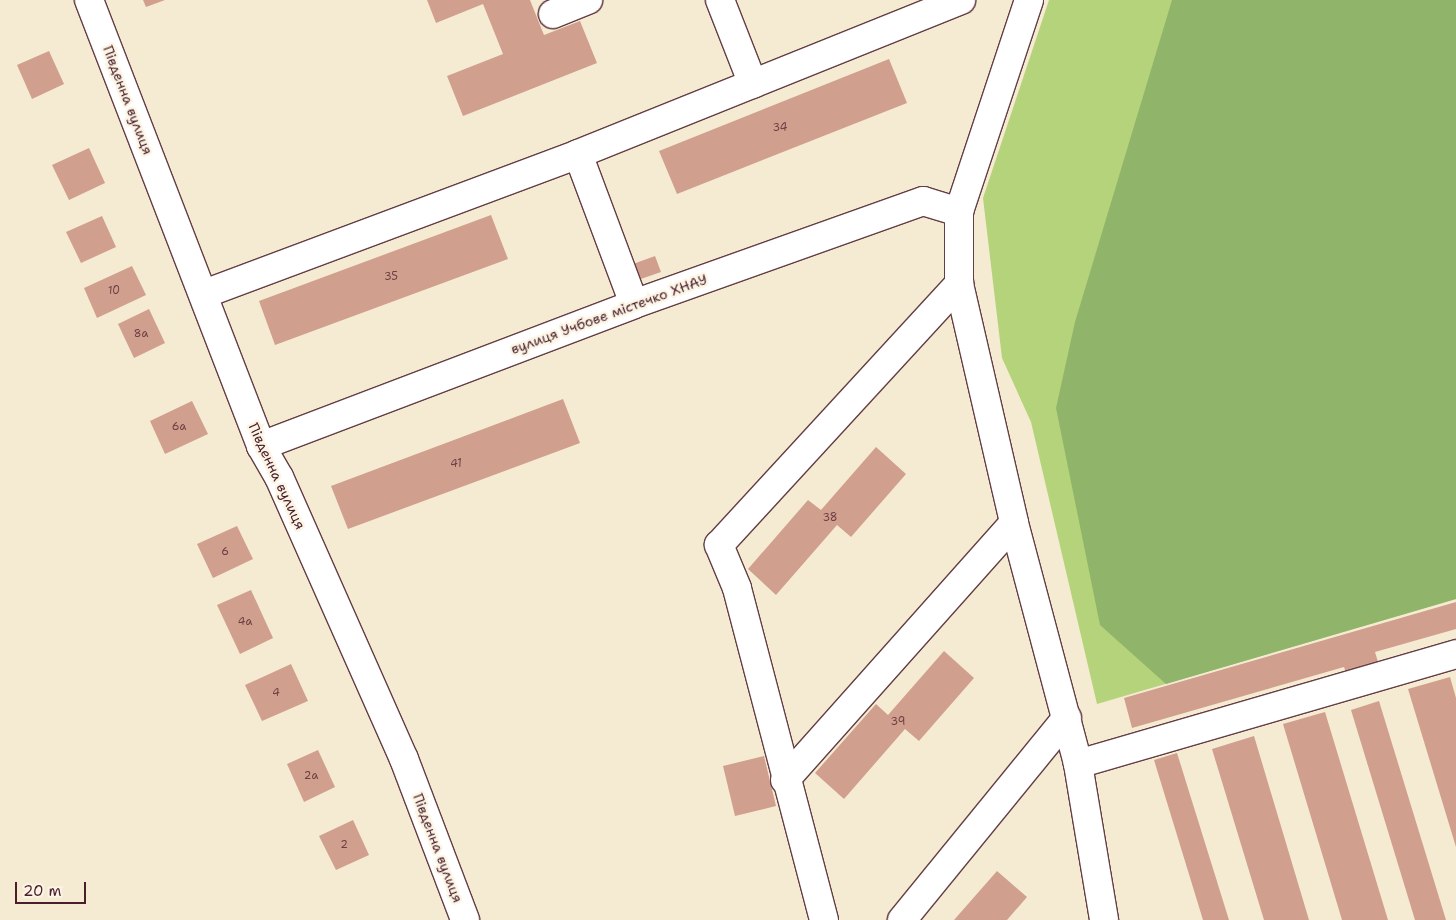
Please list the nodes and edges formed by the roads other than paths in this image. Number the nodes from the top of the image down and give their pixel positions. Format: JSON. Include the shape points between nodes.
{"nodes":[{"id":1,"x":89,"y":0,"type":"edge"},
{"id":2,"x":588,"y":0,"type":"edge"},
{"id":3,"x":720,"y":0,"type":"edge"},
{"id":4,"x":961,"y":0,"type":"edge"},
{"id":5,"x":1029,"y":0,"type":"edge"},
{"id":6,"x":553,"y":14,"type":"dead end"},
{"id":7,"x":753,"y":84,"type":"junction"},
{"id":8,"x":578,"y":154,"type":"junction"},
{"id":9,"x":959,"y":212,"type":"junction"},
{"id":10,"x":960,"y":284,"type":"junction"},
{"id":11,"x":204,"y":294,"type":"junction"},
{"id":12,"x":634,"y":304,"type":"junction"},
{"id":13,"x":260,"y":446,"type":"junction"},
{"id":14,"x":1014,"y":523,"type":"junction"},
{"id":15,"x":1456,"y":654,"type":"edge"},
{"id":16,"x":1066,"y":718,"type":"junction"},
{"id":17,"x":1078,"y":764,"type":"junction"},
{"id":18,"x":785,"y":780,"type":"junction"},
{"id":19,"x":465,"y":920,"type":"edge"},
{"id":20,"x":824,"y":920,"type":"edge"},
{"id":21,"x":902,"y":920,"type":"edge"},
{"id":22,"x":1104,"y":920,"type":"edge"}],
"edges":[{"from":1,"to":11,"type":"street","name":"Південна вулиця"},
{"from":2,"to":6,"type":"street"},
{"from":3,"to":7,"type":"street"},
{"from":4,"to":7,"type":"street"},
{"from":5,"to":9,"type":"street"},
{"from":7,"to":8,"type":"street"},
{"from":8,"to":11,"type":"street"},
{"from":8,"to":12,"type":"street"},
{"from":9,"to":10,"type":"street"},
{"from":9,"to":12,"type":"street","name":"вулиця Учбове містечко ХНАУ","via":[[922,201]]},
{"from":10,"to":14,"type":"street"},
{"from":10,"to":18,"type":"street","via":[[719,544],[738,588]]},
{"from":11,"to":13,"type":"street","name":"Південна вулиця"},
{"from":12,"to":13,"type":"street","name":"вулиця Учбове містечко ХНАУ"},
{"from":13,"to":19,"type":"street","name":"Південна вулиця","via":[[279,477],[404,759]]},
{"from":14,"to":16,"type":"street"},
{"from":14,"to":18,"type":"street"},
{"from":15,"to":17,"type":"street"},
{"from":16,"to":17,"type":"street"},
{"from":16,"to":21,"type":"street"},
{"from":17,"to":22,"type":"street"},
{"from":18,"to":20,"type":"street"}]}
